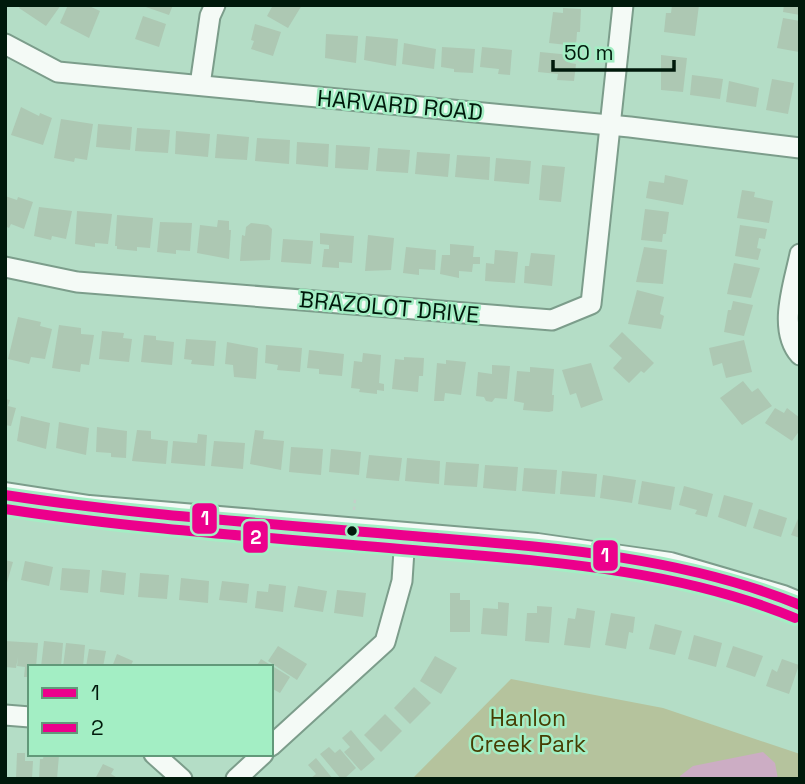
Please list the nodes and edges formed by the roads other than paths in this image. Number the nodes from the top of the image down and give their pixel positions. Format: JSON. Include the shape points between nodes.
{"nodes":[{"id":1,"x":215,"y":5,"type":"edge"},
{"id":2,"x":623,"y":5,"type":"edge"},
{"id":3,"x":5,"y":44,"type":"edge"},
{"id":4,"x":200,"y":85,"type":"junction"},
{"id":5,"x":611,"y":125,"type":"junction"},
{"id":6,"x":800,"y":148,"type":"edge"},
{"id":7,"x":800,"y":254,"type":"edge"},
{"id":8,"x":5,"y":267,"type":"edge"},
{"id":9,"x":800,"y":355,"type":"edge"},
{"id":10,"x":5,"y":495,"type":"edge"},
{"id":11,"x":405,"y":535,"type":"junction"},
{"id":12,"x":800,"y":605,"type":"edge"},
{"id":13,"x":5,"y":715,"type":"edge"},
{"id":14,"x":28,"y":717,"type":"edge"},
{"id":15,"x":273,"y":744,"type":"edge"},
{"id":16,"x":156,"y":756,"type":"edge"},
{"id":17,"x":261,"y":756,"type":"edge"},
{"id":18,"x":182,"y":779,"type":"edge"},
{"id":19,"x":236,"y":779,"type":"edge"}],
"edges":[{"from":1,"to":4,"type":"street"},
{"from":2,"to":5,"type":"street"},
{"from":3,"to":4,"type":"street","name":"HARVARD ROAD","via":[[58,72]]},
{"from":4,"to":5,"type":"street","name":"HARVARD ROAD"},
{"from":5,"to":6,"type":"street","name":"HARVARD ROAD"},
{"from":5,"to":8,"type":"street","name":"BRAZOLOT DRIVE","via":[[591,303],[552,320],[77,282]]},
{"from":7,"to":9,"type":"street","via":[[788,317],[793,347]]},
{"from":10,"to":11,"type":"main road","via":[[89,508]]},
{"from":11,"to":12,"type":"main road","via":[[537,546],[670,565]]},
{"from":11,"to":15,"type":"street","via":[[402,581],[385,642]]},
{"from":13,"to":14,"type":"street"},
{"from":16,"to":18,"type":"street"},
{"from":17,"to":19,"type":"street"}]}
